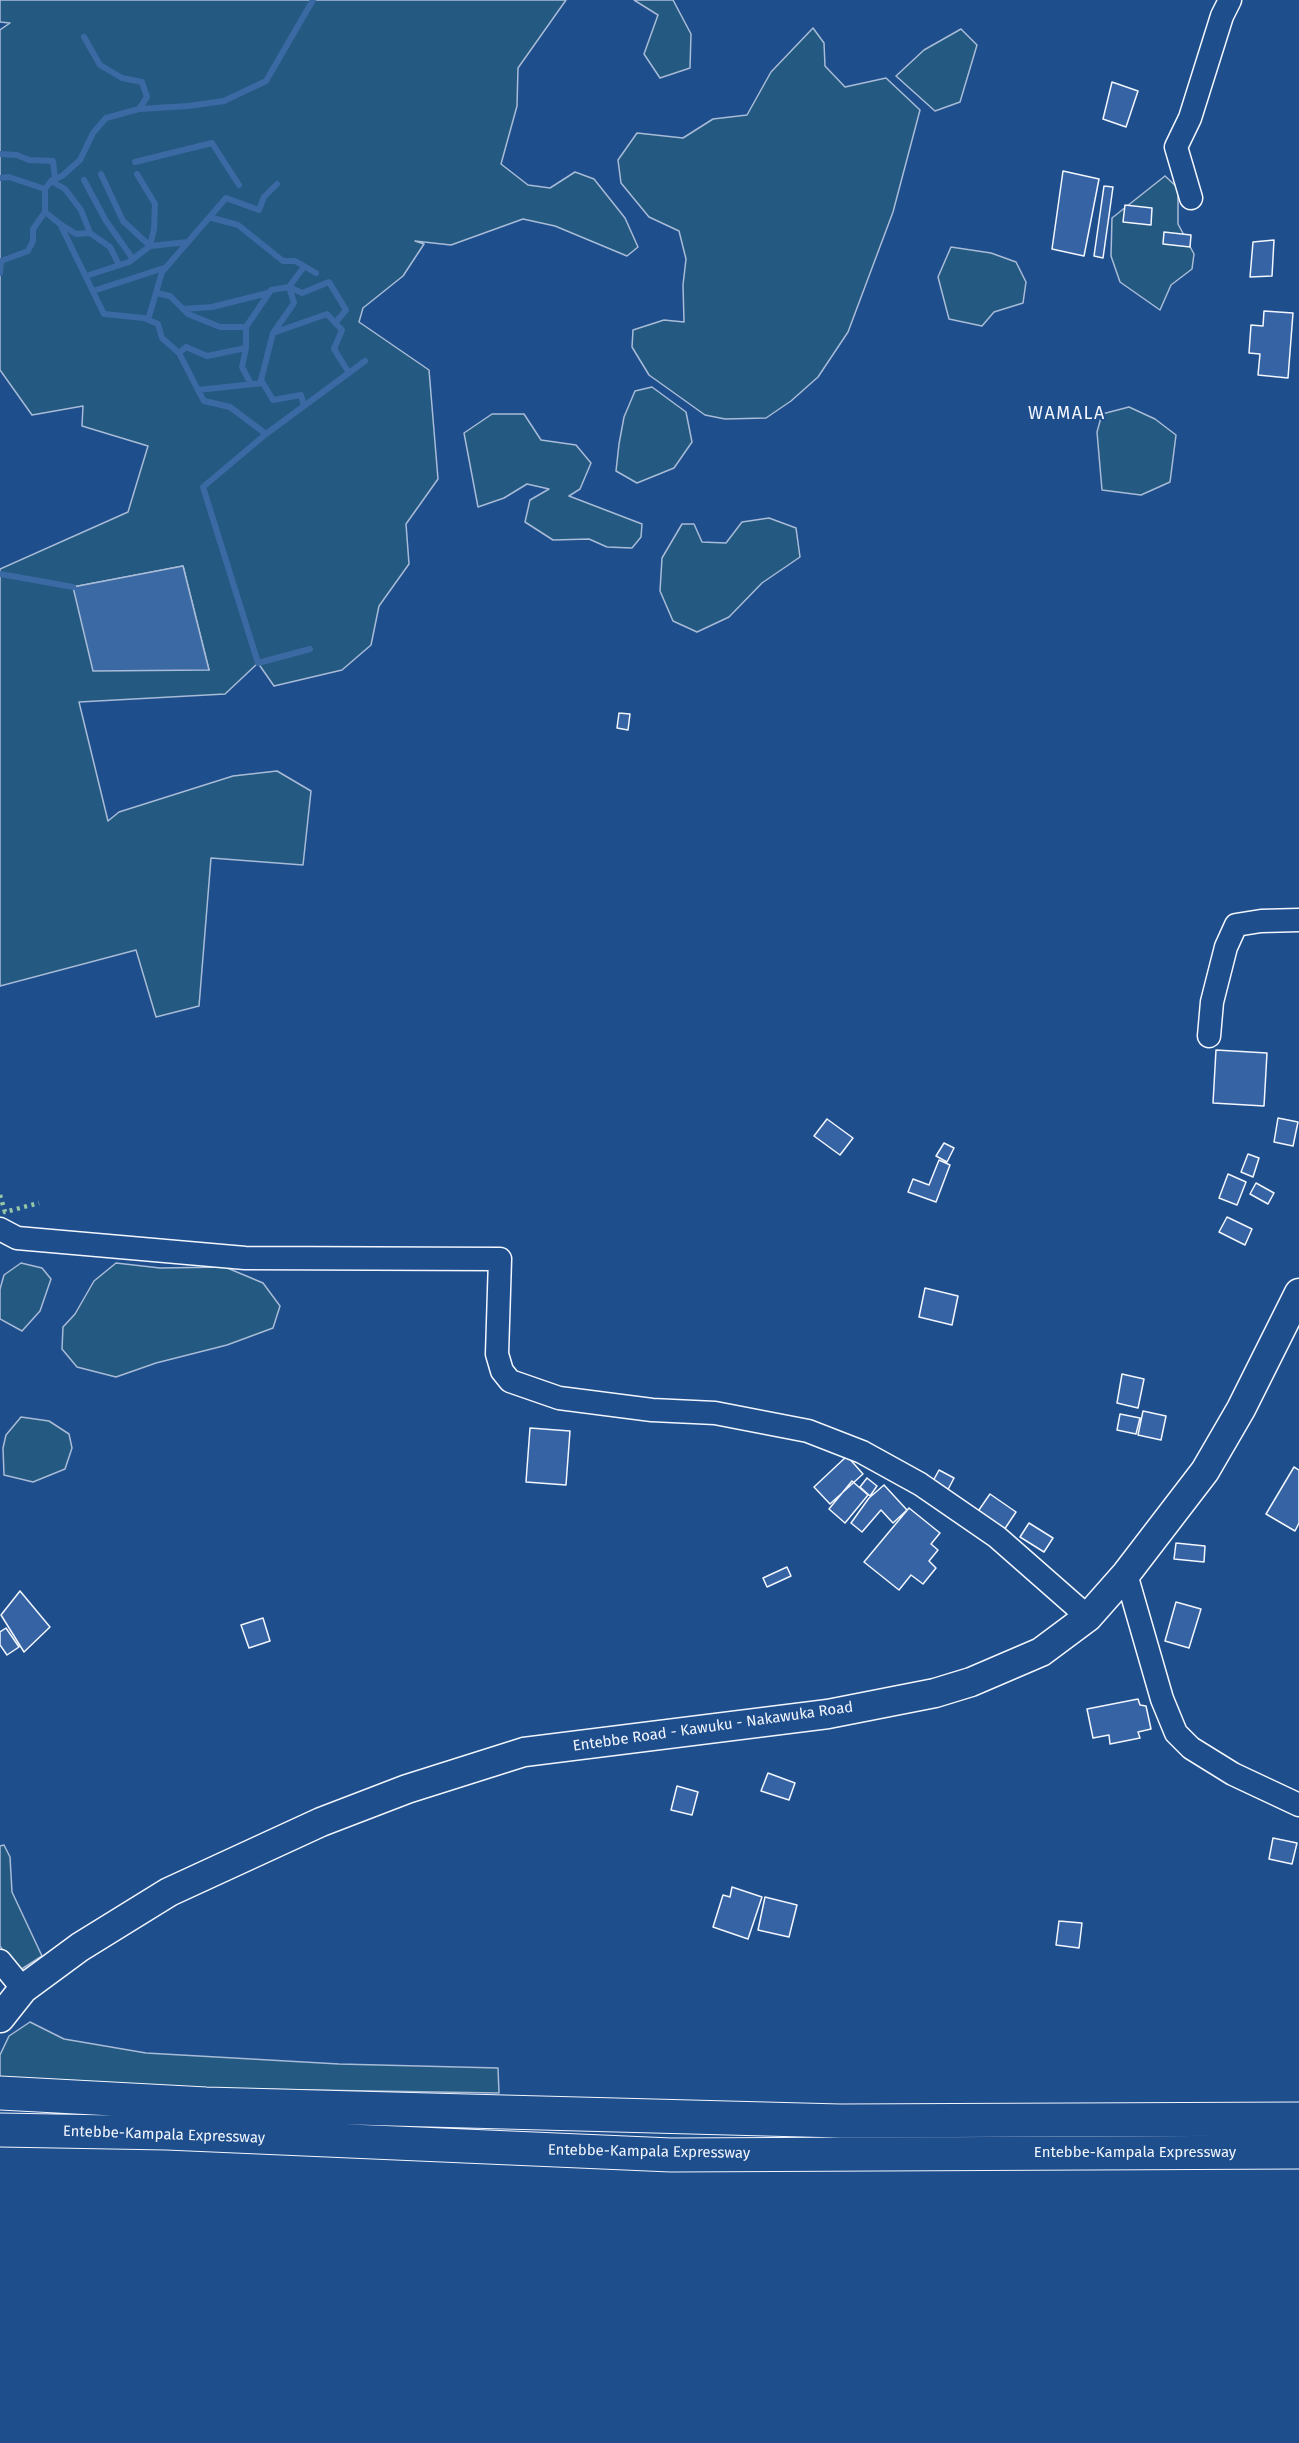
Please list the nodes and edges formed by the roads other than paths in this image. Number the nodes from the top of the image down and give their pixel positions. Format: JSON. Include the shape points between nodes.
{"nodes":[{"id":1,"x":1230,"y":0,"type":"edge"},
{"id":2,"x":1191,"y":198,"type":"dead end"},
{"id":3,"x":1299,"y":920,"type":"edge"},
{"id":4,"x":1209,"y":1036,"type":"dead end"},
{"id":5,"x":0,"y":1228,"type":"edge"},
{"id":6,"x":1299,"y":1293,"type":"edge"},
{"id":7,"x":1126,"y":1574,"type":"junction"},
{"id":8,"x":1088,"y":1617,"type":"junction"},
{"id":9,"x":1299,"y":1805,"type":"edge"},
{"id":10,"x":0,"y":1961,"type":"edge"},
{"id":11,"x":9,"y":2002,"type":"edge"},
{"id":12,"x":0,"y":2093,"type":"edge"},
{"id":13,"x":1299,"y":2119,"type":"edge"},
{"id":14,"x":0,"y":2130,"type":"edge"},
{"id":15,"x":1299,"y":2152,"type":"edge"}],
"edges":[{"from":1,"to":2,"type":"street","via":[[1190,118],[1176,147]]},
{"from":3,"to":4,"type":"street","via":[[1236,925],[1226,947],[1212,1002]]},
{"from":5,"to":8,"type":"street","via":[[17,1238],[245,1258],[500,1258],[498,1354],[502,1371],[510,1381],[559,1398],[652,1410],[715,1413],[808,1431],[862,1452],[920,1484],[997,1537]]},
{"from":6,"to":7,"type":"main road","name":"Entebbe Road - Kawuku - Nakawuka Road","via":[[1205,1471]]},
{"from":7,"to":8,"type":"main road","name":"Entebbe Road - Kawuku - Nakawuka Road"},
{"from":7,"to":9,"type":"street","via":[[1162,1699],[1176,1733],[1191,1748],[1233,1774]]},
{"from":8,"to":11,"type":"main road","name":"Entebbe Road - Kawuku - Nakawuka Road","via":[[1041,1652],[936,1693],[828,1713],[524,1752],[407,1789],[321,1822],[169,1892],[80,1947]]},
{"from":10,"to":11,"type":"street"},
{"from":12,"to":13,"type":"highway","via":[[218,2105],[817,2121]]},
{"from":14,"to":15,"type":"highway","name":"Entebbe-Kampala Expressway","via":[[167,2133],[671,2156]]}]}
